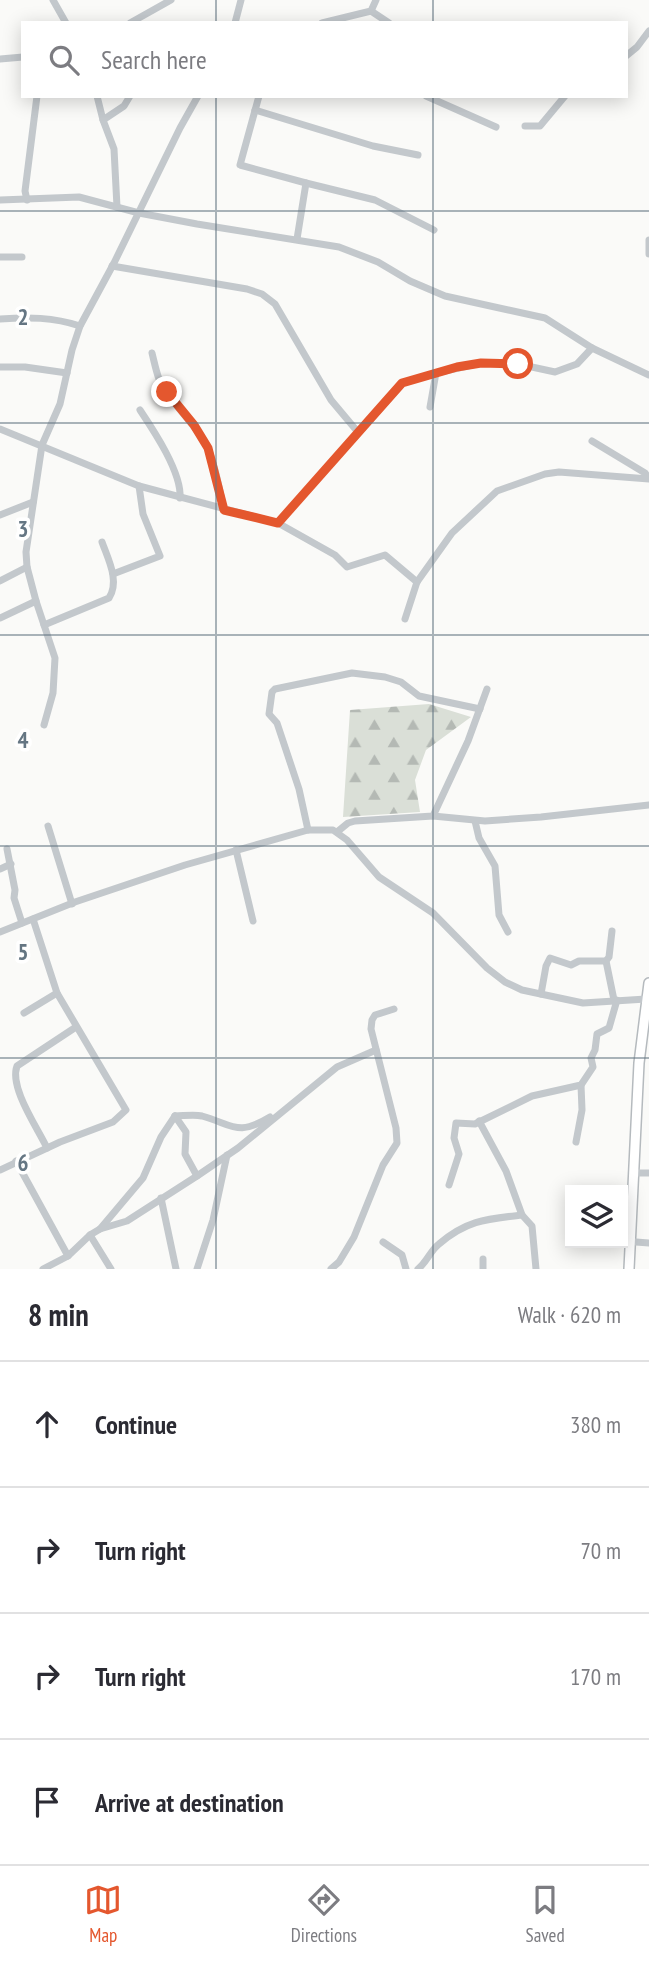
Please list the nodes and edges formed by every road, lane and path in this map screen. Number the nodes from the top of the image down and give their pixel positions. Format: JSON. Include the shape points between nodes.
{"nodes":[{"id":1,"x":53,"y":0,"type":"edge"},
{"id":2,"x":171,"y":0,"type":"edge"},
{"id":3,"x":241,"y":0,"type":"edge"},
{"id":4,"x":376,"y":0,"type":"edge"},
{"id":5,"x":371,"y":11,"type":"junction"},
{"id":6,"x":65,"y":21,"type":"edge"},
{"id":7,"x":134,"y":21,"type":"edge"},
{"id":8,"x":236,"y":21,"type":"edge"},
{"id":9,"x":330,"y":21,"type":"edge"},
{"id":10,"x":386,"y":21,"type":"edge"},
{"id":11,"x":649,"y":31,"type":"edge"},
{"id":12,"x":628,"y":54,"type":"edge"},
{"id":13,"x":21,"y":57,"type":"edge"},
{"id":14,"x":0,"y":59,"type":"edge"},
{"id":15,"x":37,"y":98,"type":"edge"},
{"id":16,"x":98,"y":98,"type":"edge"},
{"id":17,"x":129,"y":98,"type":"edge"},
{"id":18,"x":197,"y":98,"type":"edge"},
{"id":19,"x":258,"y":98,"type":"edge"},
{"id":20,"x":431,"y":98,"type":"edge"},
{"id":21,"x":563,"y":98,"type":"edge"},
{"id":22,"x":255,"y":110,"type":"junction"},
{"id":23,"x":103,"y":120,"type":"junction"},
{"id":24,"x":525,"y":125,"type":"dead end"},
{"id":25,"x":496,"y":127,"type":"dead end"},
{"id":26,"x":418,"y":155,"type":"dead end"},
{"id":27,"x":306,"y":183,"type":"junction"},
{"id":28,"x":27,"y":200,"type":"junction"},
{"id":29,"x":0,"y":201,"type":"edge"},
{"id":30,"x":117,"y":207,"type":"junction"},
{"id":31,"x":139,"y":213,"type":"junction"},
{"id":32,"x":434,"y":230,"type":"dead end"},
{"id":33,"x":297,"y":239,"type":"junction"},
{"id":34,"x":649,"y":240,"type":"edge"},
{"id":35,"x":649,"y":254,"type":"edge"},
{"id":36,"x":0,"y":257,"type":"edge"},
{"id":37,"x":22,"y":257,"type":"dead end"},
{"id":38,"x":112,"y":266,"type":"junction"},
{"id":39,"x":0,"y":319,"type":"edge"},
{"id":40,"x":80,"y":326,"type":"junction"},
{"id":41,"x":592,"y":348,"type":"junction"},
{"id":42,"x":152,"y":353,"type":"dead end"},
{"id":43,"x":0,"y":367,"type":"edge"},
{"id":44,"x":67,"y":373,"type":"junction"},
{"id":45,"x":436,"y":373,"type":"junction"},
{"id":46,"x":649,"y":376,"type":"edge"},
{"id":47,"x":430,"y":407,"type":"dead end"},
{"id":48,"x":140,"y":410,"type":"dead end"},
{"id":49,"x":0,"y":429,"type":"edge"},
{"id":50,"x":357,"y":431,"type":"junction"},
{"id":51,"x":592,"y":441,"type":"dead end"},
{"id":52,"x":42,"y":445,"type":"junction"},
{"id":53,"x":649,"y":479,"type":"edge"},
{"id":54,"x":139,"y":486,"type":"junction"},
{"id":55,"x":180,"y":498,"type":"junction"},
{"id":56,"x":33,"y":502,"type":"junction"},
{"id":57,"x":224,"y":510,"type":"junction"},
{"id":58,"x":0,"y":515,"type":"edge"},
{"id":59,"x":278,"y":523,"type":"junction"},
{"id":60,"x":102,"y":542,"type":"dead end"},
{"id":61,"x":27,"y":567,"type":"junction"},
{"id":62,"x":113,"y":574,"type":"junction"},
{"id":63,"x":0,"y":581,"type":"edge"},
{"id":64,"x":417,"y":582,"type":"junction"},
{"id":65,"x":36,"y":601,"type":"junction"},
{"id":66,"x":0,"y":618,"type":"edge"},
{"id":67,"x":405,"y":619,"type":"dead end"},
{"id":68,"x":44,"y":625,"type":"junction"},
{"id":69,"x":487,"y":689,"type":"dead end"},
{"id":70,"x":480,"y":709,"type":"junction"},
{"id":71,"x":44,"y":725,"type":"dead end"},
{"id":72,"x":649,"y":805,"type":"edge"},
{"id":73,"x":433,"y":816,"type":"junction"},
{"id":74,"x":475,"y":821,"type":"junction"},
{"id":75,"x":48,"y":825,"type":"dead end"},
{"id":76,"x":308,"y":830,"type":"junction"},
{"id":77,"x":337,"y":832,"type":"junction"},
{"id":78,"x":7,"y":849,"type":"dead end"},
{"id":79,"x":236,"y":850,"type":"junction"},
{"id":80,"x":11,"y":864,"type":"junction"},
{"id":81,"x":0,"y":869,"type":"edge"},
{"id":82,"x":72,"y":904,"type":"junction"},
{"id":83,"x":33,"y":919,"type":"junction"},
{"id":84,"x":253,"y":921,"type":"dead end"},
{"id":85,"x":22,"y":923,"type":"junction"},
{"id":86,"x":612,"y":931,"type":"dead end"},
{"id":87,"x":0,"y":932,"type":"edge"},
{"id":88,"x":508,"y":932,"type":"dead end"},
{"id":89,"x":606,"y":961,"type":"junction"},
{"id":90,"x":649,"y":983,"type":"edge"},
{"id":91,"x":57,"y":993,"type":"junction"},
{"id":92,"x":541,"y":994,"type":"junction"},
{"id":93,"x":646,"y":999,"type":"junction"},
{"id":94,"x":615,"y":1000,"type":"junction"},
{"id":95,"x":394,"y":1009,"type":"dead end"},
{"id":96,"x":24,"y":1013,"type":"dead end"},
{"id":97,"x":649,"y":1014,"type":"edge"},
{"id":98,"x":76,"y":1027,"type":"junction"},
{"id":99,"x":376,"y":1050,"type":"junction"},
{"id":100,"x":581,"y":1085,"type":"junction"},
{"id":101,"x":289,"y":1105,"type":"junction"},
{"id":102,"x":174,"y":1116,"type":"junction"},
{"id":103,"x":479,"y":1121,"type":"junction"},
{"id":104,"x":576,"y":1142,"type":"dead end"},
{"id":105,"x":47,"y":1147,"type":"junction"},
{"id":106,"x":227,"y":1154,"type":"junction"},
{"id":107,"x":16,"y":1161,"type":"junction"},
{"id":108,"x":0,"y":1170,"type":"edge"},
{"id":109,"x":638,"y":1173,"type":"junction"},
{"id":110,"x":649,"y":1173,"type":"edge"},
{"id":111,"x":197,"y":1176,"type":"junction"},
{"id":112,"x":449,"y":1185,"type":"dead end"},
{"id":113,"x":161,"y":1198,"type":"junction"},
{"id":114,"x":143,"y":1211,"type":"junction"},
{"id":115,"x":164,"y":1213,"type":"junction"},
{"id":116,"x":522,"y":1215,"type":"junction"},
{"id":117,"x":100,"y":1229,"type":"junction"},
{"id":118,"x":90,"y":1235,"type":"junction"},
{"id":119,"x":383,"y":1242,"type":"dead end"},
{"id":120,"x":636,"y":1242,"type":"junction"},
{"id":121,"x":649,"y":1243,"type":"edge"},
{"id":122,"x":68,"y":1255,"type":"junction"},
{"id":123,"x":483,"y":1259,"type":"dead end"},
{"id":124,"x":43,"y":1269,"type":"edge"},
{"id":125,"x":111,"y":1269,"type":"edge"},
{"id":126,"x":176,"y":1269,"type":"edge"},
{"id":127,"x":197,"y":1269,"type":"edge"},
{"id":128,"x":331,"y":1269,"type":"edge"},
{"id":129,"x":406,"y":1269,"type":"edge"},
{"id":130,"x":418,"y":1269,"type":"edge"},
{"id":131,"x":483,"y":1269,"type":"edge"},
{"id":132,"x":536,"y":1269,"type":"edge"},
{"id":133,"x":631,"y":1269,"type":"edge"}],
"edges":[{"from":1,"to":6,"type":"street"},
{"from":2,"to":7,"type":"street"},
{"from":3,"to":8,"type":"street"},
{"from":4,"to":5,"type":"street"},
{"from":5,"to":9,"type":"street"},
{"from":5,"to":10,"type":"street"},
{"from":11,"to":12,"type":"street"},
{"from":13,"to":14,"type":"street"},
{"from":15,"to":28,"type":"street"},
{"from":16,"to":23,"type":"street"},
{"from":17,"to":23,"type":"street"},
{"from":18,"to":31,"type":"street"},
{"from":19,"to":22,"type":"street"},
{"from":20,"to":25,"type":"street"},
{"from":21,"to":24,"type":"street","via":[[540,126]]},
{"from":22,"to":26,"type":"street"},
{"from":22,"to":27,"type":"street","via":[[240,165]]},
{"from":23,"to":30,"type":"street","via":[[114,149]]},
{"from":27,"to":32,"type":"street","via":[[375,200]]},
{"from":27,"to":33,"type":"street"},
{"from":28,"to":29,"type":"street"},
{"from":28,"to":30,"type":"street","via":[[79,197]]},
{"from":30,"to":31,"type":"street"},
{"from":31,"to":33,"type":"street"},
{"from":31,"to":38,"type":"street"},
{"from":33,"to":41,"type":"street","via":[[339,247],[378,262],[445,296],[545,318]]},
{"from":34,"to":35,"type":"street"},
{"from":36,"to":37,"type":"street"},
{"from":38,"to":40,"type":"street"},
{"from":38,"to":50,"type":"street","via":[[262,294],[275,304],[331,400]]},
{"from":39,"to":40,"type":"street","via":[[41,317]]},
{"from":40,"to":44,"type":"street"},
{"from":41,"to":45,"type":"street","via":[[577,364],[555,372],[481,363]]},
{"from":41,"to":46,"type":"street"},
{"from":42,"to":57,"type":"street","via":[[167,392],[208,448]]},
{"from":43,"to":44,"type":"street"},
{"from":44,"to":52,"type":"street","via":[[60,404]]},
{"from":45,"to":47,"type":"street"},
{"from":45,"to":50,"type":"street","via":[[402,383]]},
{"from":48,"to":55,"type":"street","via":[[163,444],[181,489]]},
{"from":49,"to":52,"type":"street"},
{"from":50,"to":59,"type":"street"},
{"from":51,"to":53,"type":"street"},
{"from":52,"to":54,"type":"street"},
{"from":52,"to":56,"type":"street"},
{"from":53,"to":64,"type":"street","via":[[559,472],[497,491],[452,533]]},
{"from":54,"to":55,"type":"street"},
{"from":54,"to":62,"type":"street","via":[[143,514],[160,556]]},
{"from":55,"to":57,"type":"street"},
{"from":56,"to":58,"type":"street"},
{"from":56,"to":61,"type":"street"},
{"from":57,"to":59,"type":"street"},
{"from":59,"to":64,"type":"street","via":[[335,555],[347,567],[385,555]]},
{"from":60,"to":62,"type":"street"},
{"from":61,"to":63,"type":"street"},
{"from":61,"to":65,"type":"street"},
{"from":62,"to":68,"type":"street","via":[[109,598]]},
{"from":64,"to":67,"type":"street"},
{"from":65,"to":66,"type":"street"},
{"from":65,"to":68,"type":"street"},
{"from":68,"to":71,"type":"street","via":[[55,658],[53,693]]},
{"from":69,"to":70,"type":"street"},
{"from":70,"to":73,"type":"street"},
{"from":70,"to":76,"type":"street","via":[[419,695],[385,677],[352,673],[275,689],[270,717],[277,723]]},
{"from":72,"to":74,"type":"street"},
{"from":73,"to":74,"type":"street"},
{"from":73,"to":77,"type":"street","via":[[355,821]]},
{"from":74,"to":88,"type":"street","via":[[495,866],[499,915]]},
{"from":75,"to":82,"type":"street"},
{"from":76,"to":77,"type":"street"},
{"from":76,"to":79,"type":"street"},
{"from":77,"to":92,"type":"street","via":[[379,877],[433,913],[487,968],[505,982]]},
{"from":78,"to":80,"type":"street"},
{"from":79,"to":82,"type":"street"},
{"from":79,"to":84,"type":"street"},
{"from":80,"to":81,"type":"street"},
{"from":80,"to":85,"type":"street"},
{"from":82,"to":83,"type":"street"},
{"from":83,"to":85,"type":"street"},
{"from":83,"to":91,"type":"street"},
{"from":85,"to":87,"type":"street"},
{"from":86,"to":89,"type":"street"},
{"from":89,"to":92,"type":"street","via":[[571,965],[550,958]]},
{"from":89,"to":94,"type":"street"},
{"from":90,"to":93,"type":"main road"},
{"from":91,"to":96,"type":"street"},
{"from":91,"to":98,"type":"street"},
{"from":92,"to":94,"type":"street","via":[[583,1003]]},
{"from":93,"to":94,"type":"street"},
{"from":93,"to":133,"type":"main road"},
{"from":94,"to":100,"type":"street","via":[[609,1028],[597,1034],[593,1067]]},
{"from":95,"to":99,"type":"street","via":[[372,1020]]},
{"from":97,"to":109,"type":"main road"},
{"from":98,"to":105,"type":"street","via":[[15,1070],[15,1086]]},
{"from":98,"to":105,"type":"street","via":[[126,1110],[113,1122]]},
{"from":99,"to":101,"type":"street","via":[[337,1067]]},
{"from":99,"to":128,"type":"street","via":[[397,1143],[383,1165],[354,1237]]},
{"from":100,"to":103,"type":"street","via":[[532,1096]]},
{"from":100,"to":104,"type":"street"},
{"from":101,"to":102,"type":"street","via":[[250,1128],[197,1115]]},
{"from":101,"to":106,"type":"street"},
{"from":102,"to":111,"type":"street","via":[[186,1132],[185,1154]]},
{"from":102,"to":117,"type":"street","via":[[143,1178]]},
{"from":103,"to":112,"type":"street","via":[[456,1123],[459,1154]]},
{"from":103,"to":116,"type":"street","via":[[506,1171]]},
{"from":105,"to":107,"type":"street"},
{"from":106,"to":111,"type":"street"},
{"from":106,"to":127,"type":"street"},
{"from":107,"to":108,"type":"street"},
{"from":107,"to":122,"type":"street"},
{"from":109,"to":110,"type":"street"},
{"from":109,"to":120,"type":"main road"},
{"from":111,"to":113,"type":"street"},
{"from":113,"to":114,"type":"street"},
{"from":113,"to":115,"type":"street"},
{"from":114,"to":115,"type":"street"},
{"from":114,"to":117,"type":"street"},
{"from":115,"to":126,"type":"street"},
{"from":116,"to":130,"type":"street","via":[[465,1224]]},
{"from":116,"to":132,"type":"street","via":[[532,1226]]},
{"from":117,"to":118,"type":"street"},
{"from":118,"to":122,"type":"street"},
{"from":118,"to":125,"type":"street"},
{"from":119,"to":129,"type":"street","via":[[401,1255]]},
{"from":120,"to":121,"type":"street"},
{"from":120,"to":133,"type":"main road"},
{"from":122,"to":124,"type":"street"},
{"from":123,"to":131,"type":"street"}]}
